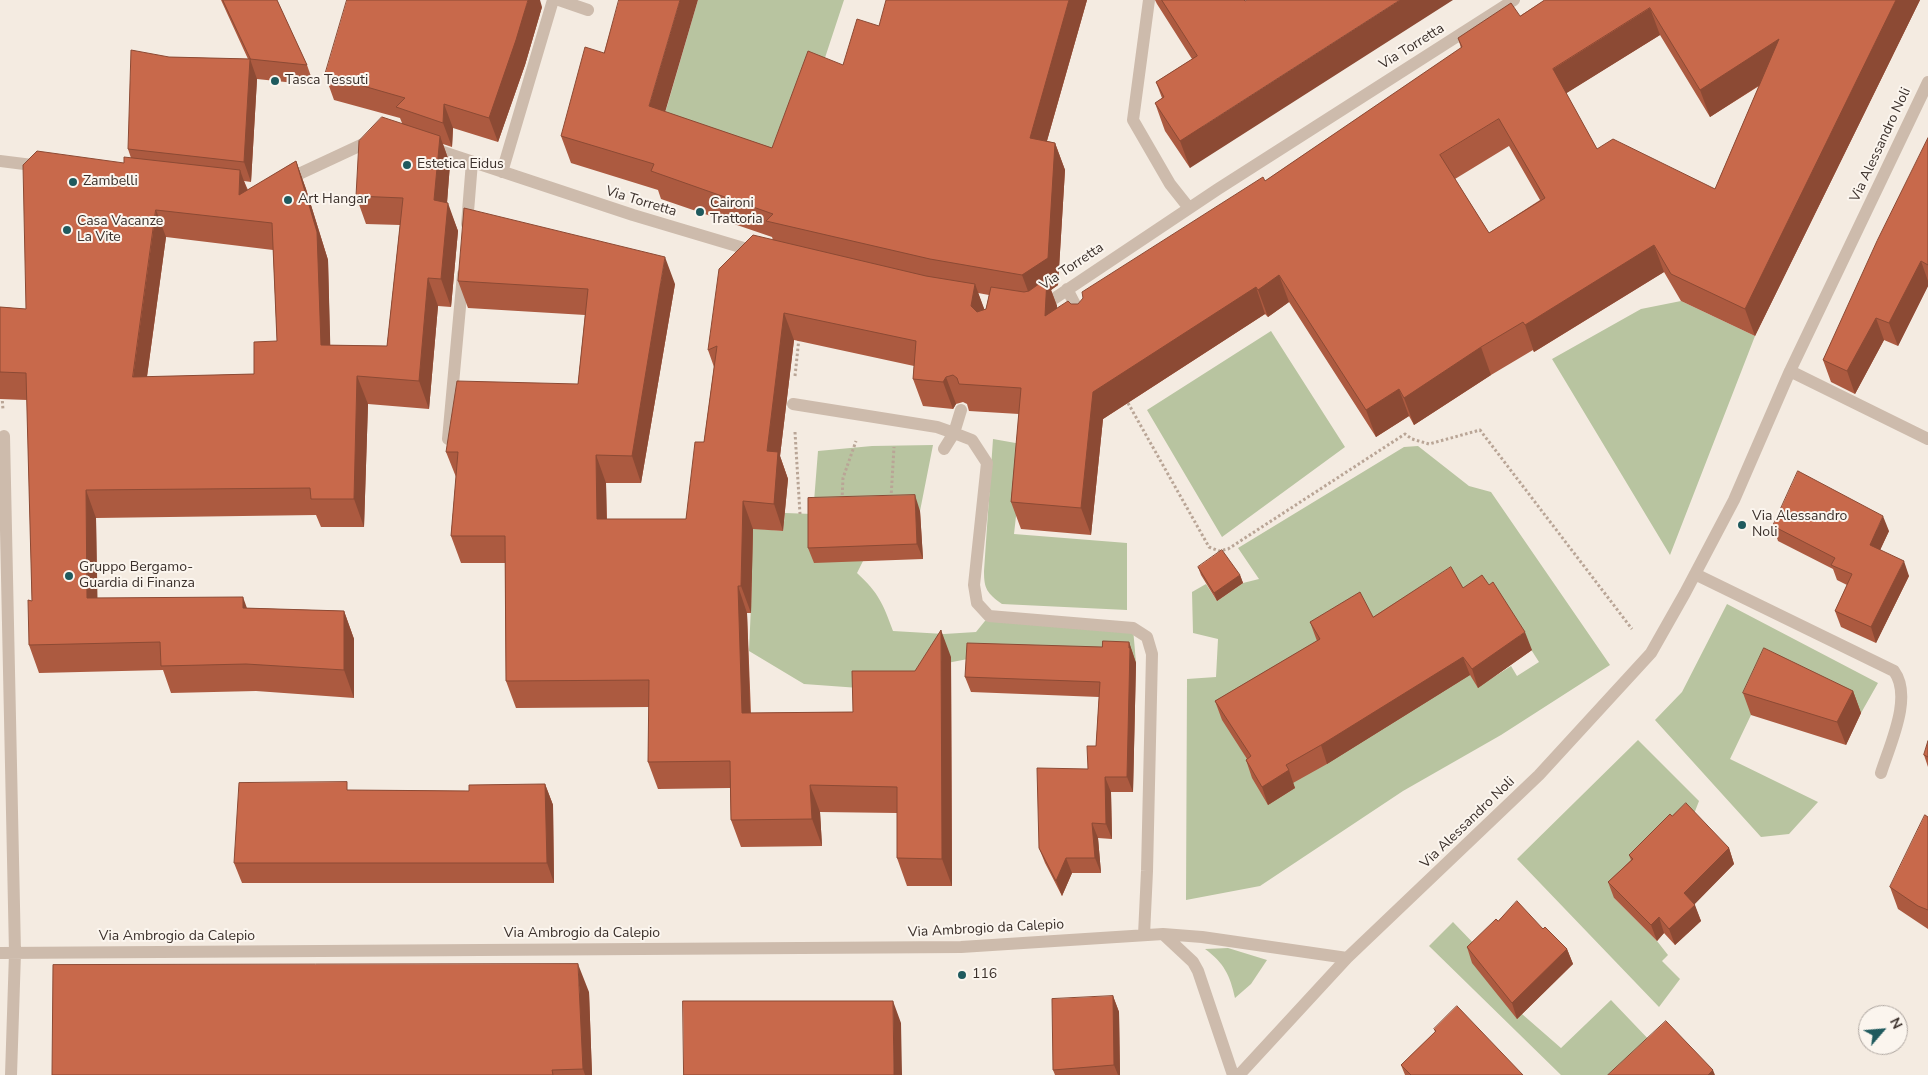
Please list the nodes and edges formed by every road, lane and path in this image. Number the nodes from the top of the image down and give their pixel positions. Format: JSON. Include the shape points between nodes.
{"nodes":[{"id":1,"x":553,"y":0,"type":"edge"},
{"id":2,"x":559,"y":0,"type":"edge"},
{"id":3,"x":1149,"y":0,"type":"edge"},
{"id":4,"x":1514,"y":0,"type":"edge"},
{"id":5,"x":588,"y":10,"type":"dead end"},
{"id":6,"x":1928,"y":82,"type":"edge"},
{"id":7,"x":386,"y":134,"type":"edge"},
{"id":8,"x":422,"y":146,"type":"edge"},
{"id":9,"x":0,"y":161,"type":"edge"},
{"id":10,"x":472,"y":162,"type":"junction"},
{"id":11,"x":56,"y":168,"type":"edge"},
{"id":12,"x":502,"y":172,"type":"junction"},
{"id":13,"x":276,"y":185,"type":"edge"},
{"id":14,"x":1189,"y":208,"type":"junction"},
{"id":15,"x":466,"y":241,"type":"edge"},
{"id":16,"x":766,"y":254,"type":"edge"},
{"id":17,"x":464,"y":261,"type":"edge"},
{"id":18,"x":1067,"y":289,"type":"junction"},
{"id":19,"x":1030,"y":311,"type":"edge"},
{"id":20,"x":1085,"y":324,"type":"edge"},
{"id":21,"x":1790,"y":371,"type":"junction"},
{"id":22,"x":2,"y":395,"type":"edge"},
{"id":23,"x":1128,"y":402,"type":"edge"},
{"id":24,"x":793,"y":404,"type":"dead end"},
{"id":25,"x":960,"y":410,"type":"edge"},
{"id":26,"x":861,"y":414,"type":"junction"},
{"id":27,"x":900,"y":421,"type":"junction"},
{"id":28,"x":954,"y":433,"type":"junction"},
{"id":29,"x":4,"y":436,"type":"joint"},
{"id":30,"x":448,"y":439,"type":"edge"},
{"id":31,"x":1928,"y":439,"type":"edge"},
{"id":32,"x":944,"y":449,"type":"dead end"},
{"id":33,"x":891,"y":502,"type":"edge"},
{"id":34,"x":842,"y":504,"type":"edge"},
{"id":35,"x":1695,"y":574,"type":"junction"},
{"id":36,"x":1651,"y":653,"type":"junction"},
{"id":37,"x":1881,"y":773,"type":"dead end"},
{"id":38,"x":1164,"y":934,"type":"junction"},
{"id":39,"x":1144,"y":935,"type":"junction"},
{"id":40,"x":0,"y":953,"type":"edge"},
{"id":41,"x":15,"y":953,"type":"junction"},
{"id":42,"x":1347,"y":958,"type":"junction"},
{"id":43,"x":11,"y":1075,"type":"edge"},
{"id":44,"x":1233,"y":1075,"type":"edge"},
{"id":45,"x":1239,"y":1075,"type":"edge"}],
"edges":[{"from":1,"to":12,"type":"street"},
{"from":2,"to":5,"type":"street"},
{"from":3,"to":14,"type":"street","via":[[1133,120],[1170,184]]},
{"from":4,"to":14,"type":"street","name":"Via Torretta"},
{"from":6,"to":21,"type":"street","name":"Via Alessandro Noli"},
{"from":7,"to":13,"type":"street"},
{"from":8,"to":10,"type":"street","name":"Via Torretta"},
{"from":9,"to":11,"type":"street"},
{"from":10,"to":12,"type":"street","name":"Via Torretta"},
{"from":10,"to":15,"type":"street"},
{"from":12,"to":16,"type":"street","name":"Via Torretta","via":[[633,216]]},
{"from":14,"to":18,"type":"street","name":"Via Torretta"},
{"from":17,"to":30,"type":"street"},
{"from":18,"to":19,"type":"street","name":"Via Torretta"},
{"from":18,"to":20,"type":"street"},
{"from":21,"to":31,"type":"street"},
{"from":21,"to":35,"type":"street","name":"Via Alessandro Noli","via":[[1734,500]]},
{"from":22,"to":29,"type":"path"},
{"from":23,"to":36,"type":"path","via":[[1209,547],[1219,551],[1228,549],[1405,434],[1429,444],[1480,430]]},
{"from":24,"to":26,"type":"street"},
{"from":25,"to":28,"type":"street"},
{"from":26,"to":27,"type":"street"},
{"from":26,"to":34,"type":"path","via":[[855,447],[843,478]]},
{"from":27,"to":28,"type":"street"},
{"from":27,"to":33,"type":"path","via":[[894,446]]},
{"from":28,"to":32,"type":"street"},
{"from":28,"to":39,"type":"street","via":[[972,440],[987,463],[974,585],[976,603],[989,616],[1133,628],[1147,637],[1152,654]]},
{"from":29,"to":41,"type":"street"},
{"from":35,"to":36,"type":"street","name":"Via Alessandro Noli"},
{"from":35,"to":37,"type":"street","via":[[1894,671],[1902,687],[1902,703]]},
{"from":36,"to":42,"type":"street","name":"Via Alessandro Noli","via":[[1538,775]]},
{"from":38,"to":39,"type":"street","name":"Via Ambrogio da Calepio"},
{"from":38,"to":42,"type":"street","name":"Via Ambrogio da Calepio"},
{"from":38,"to":44,"type":"street","via":[[1198,971]]},
{"from":39,"to":41,"type":"street","name":"Via Ambrogio da Calepio","via":[[961,947]]},
{"from":40,"to":41,"type":"street","name":"Via Ambrogio da Calepio"},
{"from":41,"to":43,"type":"street"},
{"from":42,"to":45,"type":"street","name":"Via Alessandro Noli"}]}
